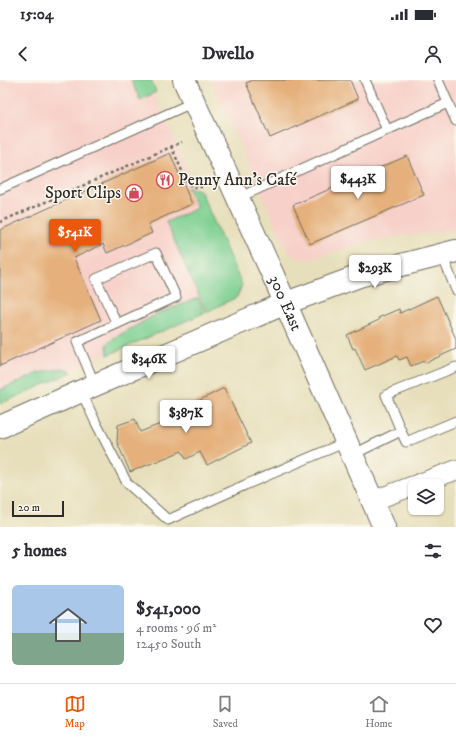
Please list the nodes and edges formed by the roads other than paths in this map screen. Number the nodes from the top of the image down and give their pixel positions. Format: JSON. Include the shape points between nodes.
{"nodes":[{"id":1,"x":365,"y":80,"type":"edge"},
{"id":2,"x":438,"y":80,"type":"edge"},
{"id":3,"x":190,"y":87,"type":"edge"},
{"id":4,"x":448,"y":103,"type":"junction"},
{"id":5,"x":456,"y":121,"type":"edge"},
{"id":6,"x":387,"y":130,"type":"junction"},
{"id":7,"x":0,"y":189,"type":"edge"},
{"id":8,"x":238,"y":198,"type":"junction"},
{"id":9,"x":449,"y":253,"type":"edge"},
{"id":10,"x":456,"y":290,"type":"edge"},
{"id":11,"x":286,"y":304,"type":"junction"},
{"id":12,"x":117,"y":324,"type":"junction"},
{"id":13,"x":456,"y":367,"type":"edge"},
{"id":14,"x":88,"y":388,"type":"junction"},
{"id":15,"x":456,"y":421,"type":"edge"},
{"id":16,"x":0,"y":427,"type":"edge"},
{"id":17,"x":401,"y":431,"type":"junction"},
{"id":18,"x":349,"y":448,"type":"junction"},
{"id":19,"x":456,"y":470,"type":"edge"},
{"id":20,"x":372,"y":500,"type":"junction"},
{"id":21,"x":384,"y":527,"type":"edge"}],
"edges":[{"from":1,"to":6,"type":"lane"},
{"from":2,"to":4,"type":"lane"},
{"from":3,"to":7,"type":"lane"},
{"from":3,"to":8,"type":"main road","name":"300 East"},
{"from":4,"to":5,"type":"lane"},
{"from":4,"to":6,"type":"lane"},
{"from":6,"to":8,"type":"lane"},
{"from":8,"to":11,"type":"main road","name":"300 East"},
{"from":9,"to":10,"type":"lane"},
{"from":9,"to":11,"type":"main road","via":[[362,275]]},
{"from":11,"to":14,"type":"main road"},
{"from":11,"to":18,"type":"main road","name":"300 East"},
{"from":12,"to":12,"type":"lane","via":[[176,297],[156,253],[96,279]]},
{"from":12,"to":14,"type":"lane","via":[[77,342]]},
{"from":13,"to":17,"type":"lane","via":[[386,395]]},
{"from":14,"to":16,"type":"main road"},
{"from":14,"to":18,"type":"lane","via":[[95,420],[127,483],[168,520],[245,485]]},
{"from":15,"to":17,"type":"lane","via":[[406,442]]},
{"from":17,"to":18,"type":"lane"},
{"from":18,"to":20,"type":"main road","name":"300 East"},
{"from":19,"to":20,"type":"street"},
{"from":20,"to":21,"type":"main road","name":"300 East"}]}
